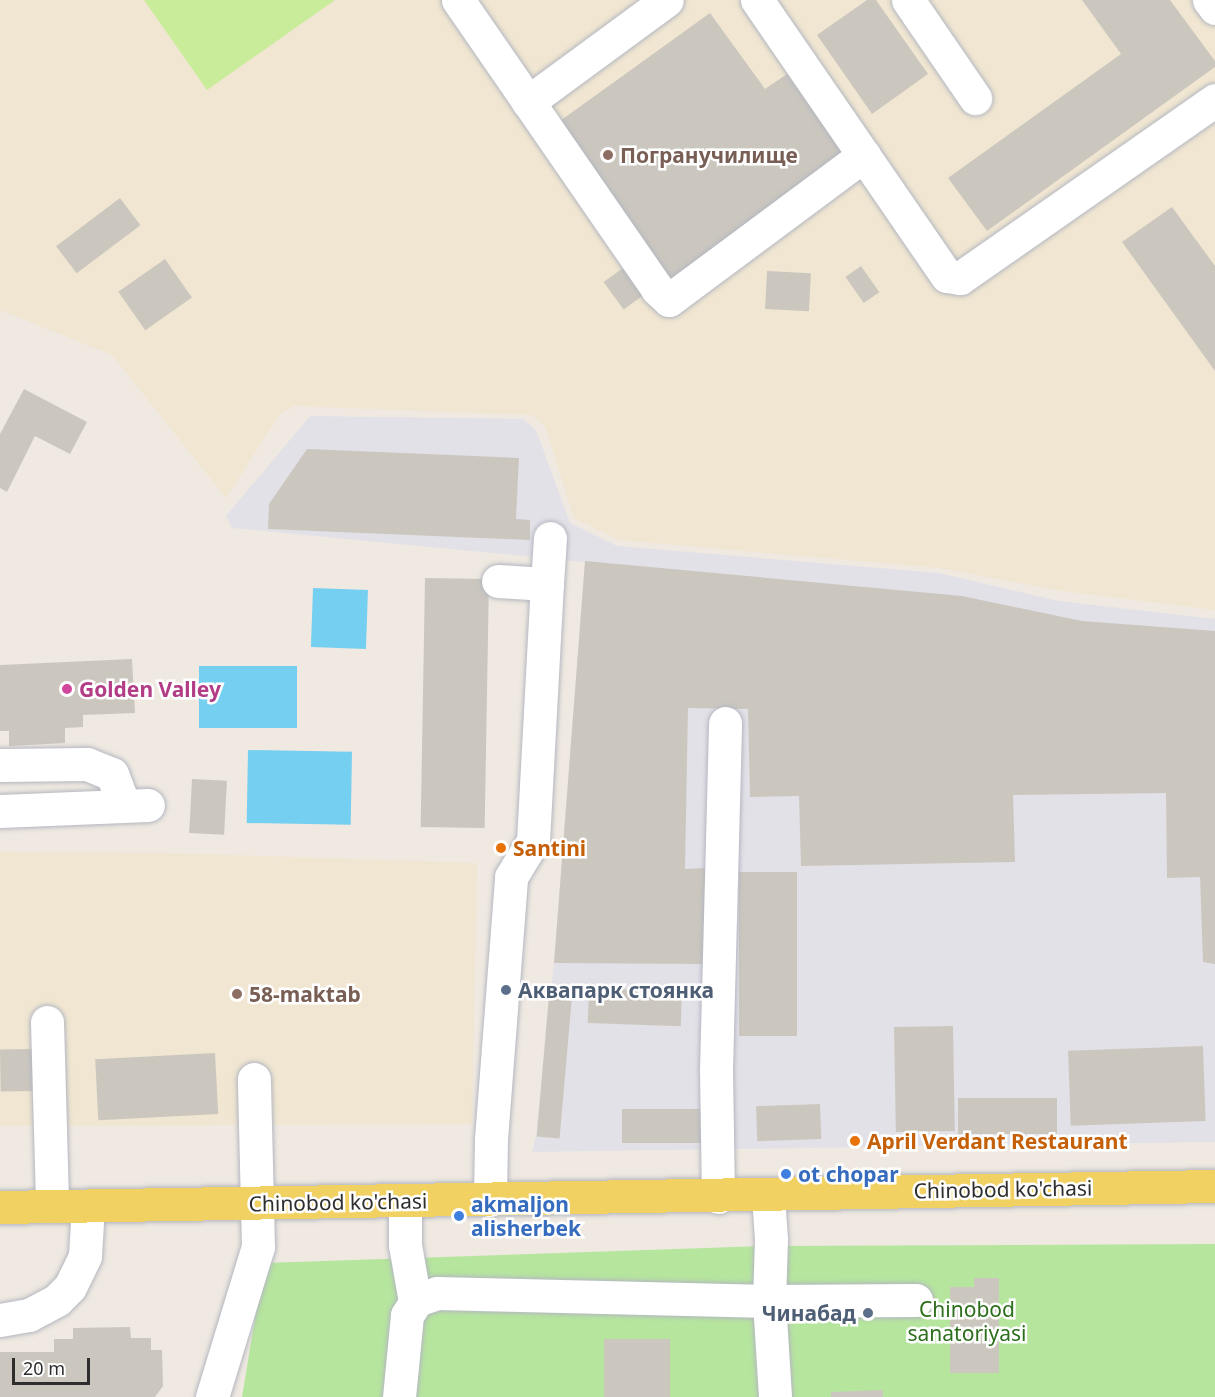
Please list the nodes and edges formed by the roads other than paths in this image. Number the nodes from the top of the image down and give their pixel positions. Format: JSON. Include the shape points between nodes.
{"nodes":[{"id":1,"x":458,"y":0,"type":"edge"},
{"id":2,"x":667,"y":0,"type":"edge"},
{"id":3,"x":908,"y":0,"type":"edge"},
{"id":4,"x":1209,"y":0,"type":"edge"},
{"id":5,"x":768,"y":4,"type":"edge"},
{"id":6,"x":1215,"y":8,"type":"edge"},
{"id":7,"x":975,"y":98,"type":"dead end"},
{"id":8,"x":1215,"y":100,"type":"edge"},
{"id":9,"x":528,"y":102,"type":"junction"},
{"id":10,"x":864,"y":155,"type":"junction"},
{"id":11,"x":550,"y":538,"type":"dead end"},
{"id":12,"x":498,"y":581,"type":"dead end"},
{"id":13,"x":547,"y":584,"type":"junction"},
{"id":14,"x":725,"y":723,"type":"dead end"},
{"id":15,"x":0,"y":765,"type":"edge"},
{"id":16,"x":0,"y":811,"type":"edge"},
{"id":17,"x":47,"y":1022,"type":"dead end"},
{"id":18,"x":254,"y":1079,"type":"dead end"},
{"id":19,"x":1215,"y":1186,"type":"edge"},
{"id":20,"x":768,"y":1196,"type":"junction"},
{"id":21,"x":718,"y":1197,"type":"junction"},
{"id":22,"x":490,"y":1200,"type":"junction"},
{"id":23,"x":405,"y":1201,"type":"junction"},
{"id":24,"x":256,"y":1203,"type":"junction"},
{"id":25,"x":52,"y":1206,"type":"junction"},
{"id":26,"x":88,"y":1206,"type":"junction"},
{"id":27,"x":0,"y":1207,"type":"edge"},
{"id":28,"x":916,"y":1300,"type":"dead end"},
{"id":29,"x":769,"y":1301,"type":"junction"},
{"id":30,"x":416,"y":1302,"type":"junction"},
{"id":31,"x":0,"y":1320,"type":"edge"},
{"id":32,"x":213,"y":1397,"type":"edge"},
{"id":33,"x":399,"y":1397,"type":"edge"},
{"id":34,"x":775,"y":1397,"type":"edge"}],
"edges":[{"from":1,"to":9,"type":"lane"},
{"from":2,"to":9,"type":"lane"},
{"from":3,"to":7,"type":"lane"},
{"from":4,"to":6,"type":"lane"},
{"from":5,"to":10,"type":"lane"},
{"from":8,"to":10,"type":"lane","via":[[960,278],[947,276]]},
{"from":9,"to":10,"type":"lane","via":[[657,289],[669,300]]},
{"from":11,"to":13,"type":"lane"},
{"from":12,"to":13,"type":"lane"},
{"from":13,"to":22,"type":"lane","via":[[533,841],[512,877],[491,1139]]},
{"from":14,"to":21,"type":"lane","via":[[716,1070]]},
{"from":15,"to":16,"type":"lane","via":[[87,764],[112,774],[136,806]]},
{"from":17,"to":25,"type":"lane"},
{"from":18,"to":24,"type":"lane"},
{"from":19,"to":20,"type":"main road","name":"Chinobod ko'chasi"},
{"from":20,"to":21,"type":"main road","name":"Chinobod ko'chasi"},
{"from":20,"to":29,"type":"lane"},
{"from":21,"to":22,"type":"main road","name":"Chinobod ko'chasi"},
{"from":22,"to":23,"type":"main road","name":"Chinobod ko'chasi"},
{"from":23,"to":24,"type":"main road","name":"Chinobod ko'chasi"},
{"from":23,"to":30,"type":"lane","via":[[405,1245]]},
{"from":24,"to":26,"type":"main road","name":"Chinobod ko'chasi"},
{"from":24,"to":32,"type":"lane","via":[[258,1247]]},
{"from":25,"to":26,"type":"main road","name":"Chinobod ko'chasi"},
{"from":25,"to":27,"type":"main road","name":"Chinobod ko'chasi"},
{"from":26,"to":31,"type":"lane","via":[[85,1256],[70,1287],[57,1300],[29,1316]]},
{"from":28,"to":29,"type":"lane"},
{"from":29,"to":30,"type":"lane","via":[[437,1293]]},
{"from":29,"to":34,"type":"lane"},
{"from":30,"to":33,"type":"lane","via":[[407,1315]]}]}
